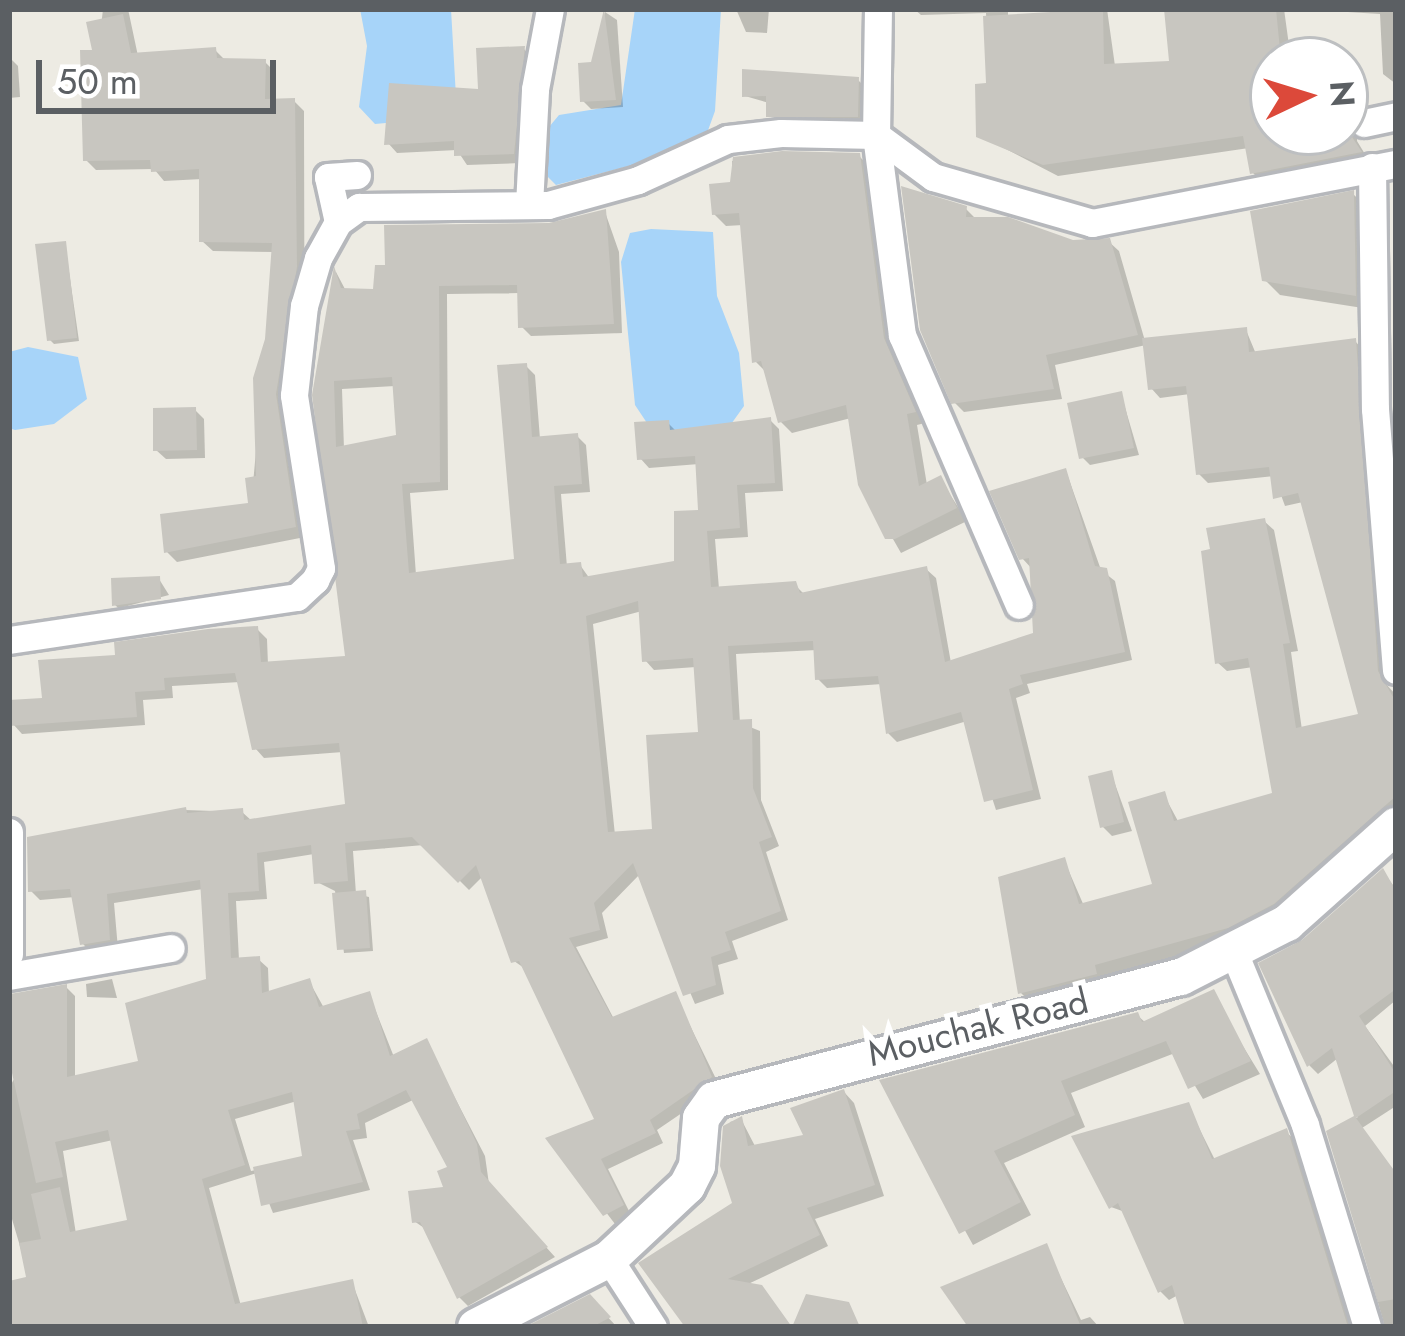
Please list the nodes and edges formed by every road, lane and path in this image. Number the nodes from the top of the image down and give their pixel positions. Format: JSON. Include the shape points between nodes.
{"nodes":[{"id":1,"x":550,"y":9,"type":"edge"},
{"id":2,"x":878,"y":9,"type":"edge"},
{"id":3,"x":876,"y":135,"type":"junction"},
{"id":4,"x":1384,"y":165,"type":"edge"},
{"id":5,"x":357,"y":175,"type":"dead end"},
{"id":6,"x":529,"y":205,"type":"junction"},
{"id":7,"x":338,"y":222,"type":"junction"},
{"id":8,"x":1018,"y":605,"type":"dead end"},
{"id":9,"x":9,"y":640,"type":"edge"},
{"id":10,"x":1396,"y":670,"type":"edge"},
{"id":11,"x":1396,"y":826,"type":"edge"},
{"id":12,"x":9,"y":832,"type":"edge"},
{"id":13,"x":171,"y":948,"type":"dead end"},
{"id":14,"x":1233,"y":950,"type":"junction"},
{"id":15,"x":9,"y":954,"type":"edge"},
{"id":16,"x":9,"y":976,"type":"edge"},
{"id":17,"x":609,"y":1259,"type":"junction"},
{"id":18,"x":476,"y":1327,"type":"edge"},
{"id":19,"x":653,"y":1327,"type":"edge"},
{"id":20,"x":1367,"y":1327,"type":"edge"}],
"edges":[{"from":1,"to":6,"type":"street","via":[[535,89]]},
{"from":2,"to":3,"type":"street"},
{"from":3,"to":4,"type":"street","via":[[933,177],[1092,224]]},
{"from":3,"to":6,"type":"street","via":[[728,139],[638,180]]},
{"from":3,"to":8,"type":"street","via":[[902,335]]},
{"from":4,"to":10,"type":"street","via":[[1375,410]]},
{"from":5,"to":7,"type":"street","via":[[328,177]]},
{"from":6,"to":7,"type":"street","via":[[359,207]]},
{"from":7,"to":9,"type":"street","via":[[304,306],[294,395],[321,568],[315,580],[297,597]]},
{"from":11,"to":14,"type":"street","name":"Mouchak Road","via":[[1304,910]]},
{"from":12,"to":15,"type":"street"},
{"from":13,"to":16,"type":"street"},
{"from":14,"to":17,"type":"street","name":"Mouchak Road","via":[[1181,977],[714,1100],[701,1118],[687,1186]]},
{"from":14,"to":20,"type":"street","via":[[1305,1125]]},
{"from":17,"to":18,"type":"street"},
{"from":17,"to":19,"type":"street"}]}
